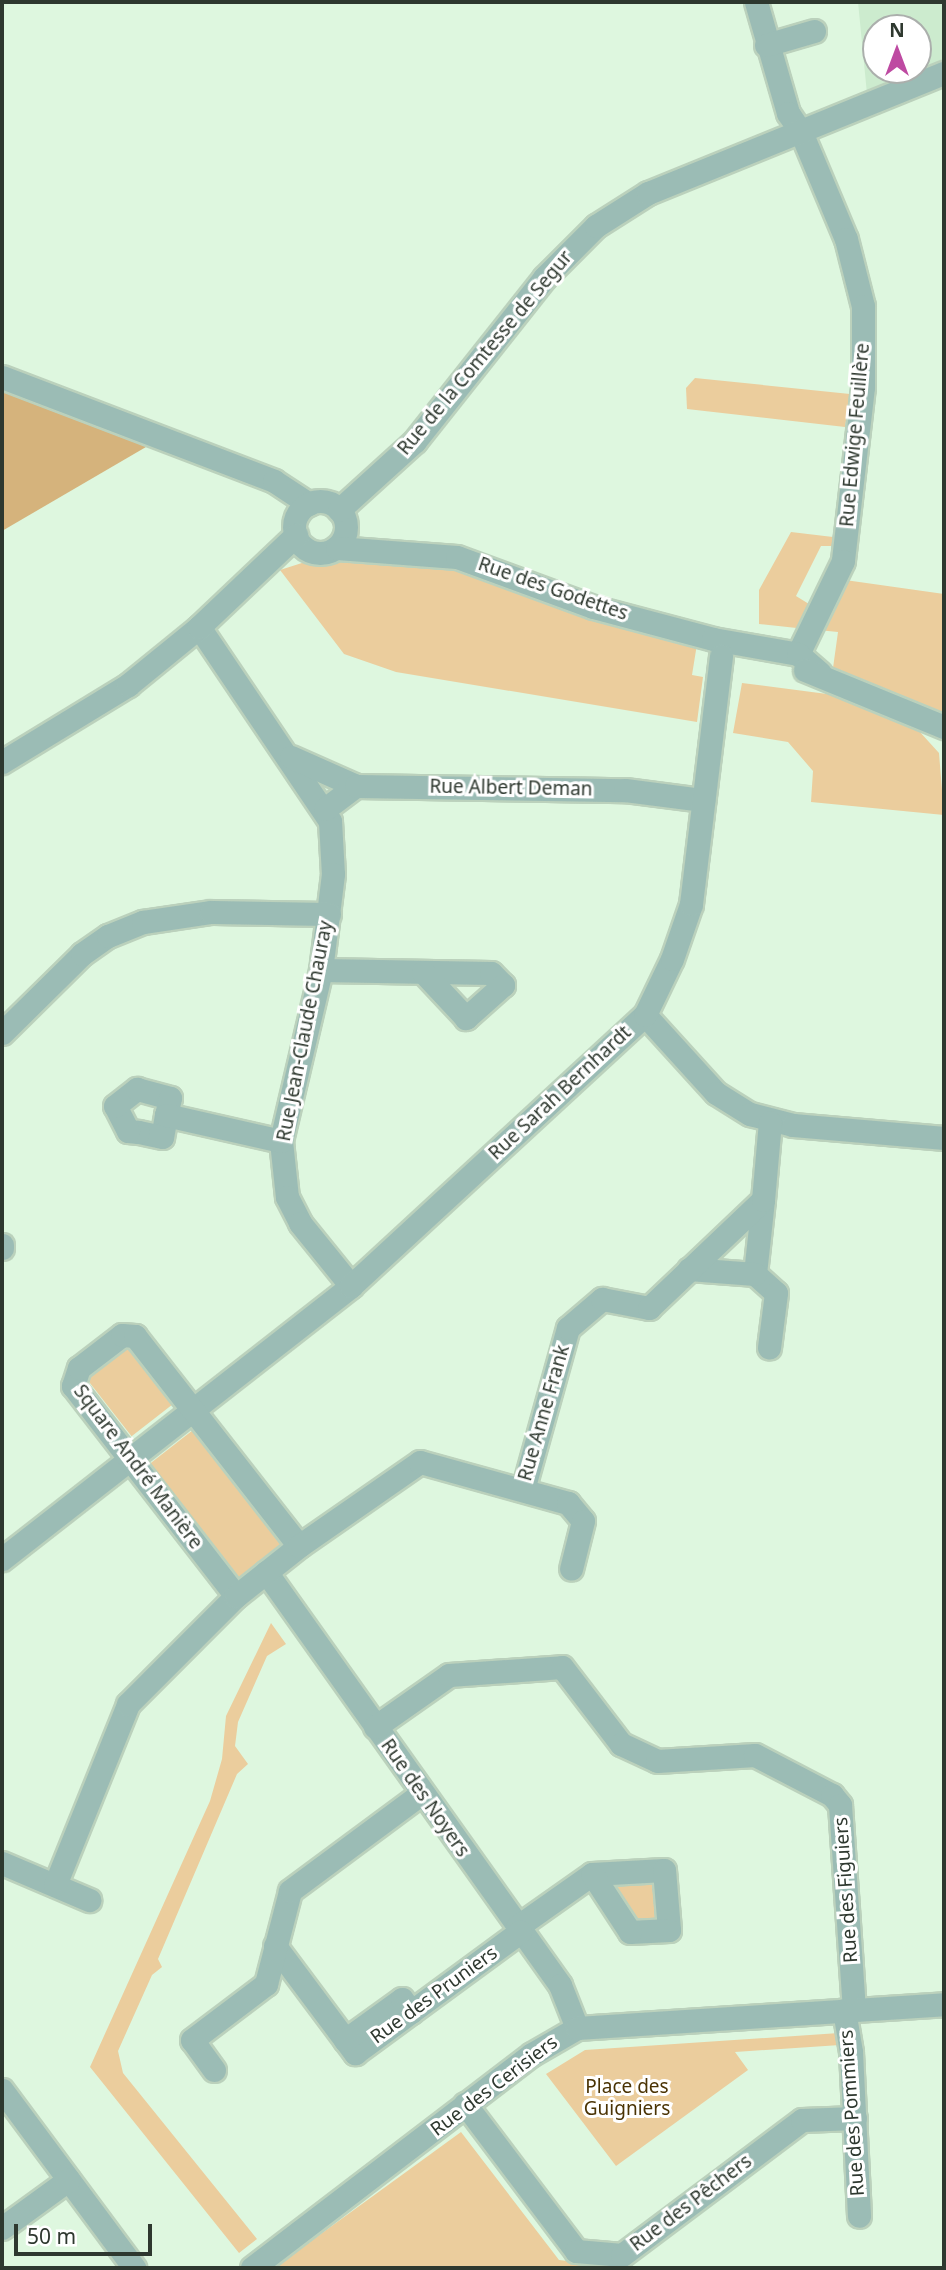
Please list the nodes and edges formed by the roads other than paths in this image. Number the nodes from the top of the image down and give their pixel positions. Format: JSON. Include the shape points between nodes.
{"nodes":[{"id":1,"x":756,"y":2,"type":"edge"},
{"id":2,"x":814,"y":31,"type":"dead end"},
{"id":3,"x":766,"y":45,"type":"junction"},
{"id":4,"x":944,"y":73,"type":"edge"},
{"id":5,"x":801,"y":132,"type":"junction"},
{"id":6,"x":2,"y":377,"type":"edge"},
{"id":7,"x":309,"y":504,"type":"junction"},
{"id":8,"x":341,"y":529,"type":"junction"},
{"id":9,"x":300,"y":541,"type":"junction"},
{"id":10,"x":199,"y":627,"type":"junction"},
{"id":11,"x":717,"y":648,"type":"junction"},
{"id":12,"x":798,"y":654,"type":"junction"},
{"id":13,"x":820,"y":673,"type":"junction"},
{"id":14,"x":934,"y":723,"type":"edge"},
{"id":15,"x":944,"y":741,"type":"edge"},
{"id":16,"x":291,"y":757,"type":"junction"},
{"id":17,"x":2,"y":762,"type":"edge"},
{"id":18,"x":356,"y":786,"type":"junction"},
{"id":19,"x":703,"y":800,"type":"junction"},
{"id":20,"x":325,"y":809,"type":"junction"},
{"id":21,"x":329,"y":914,"type":"junction"},
{"id":22,"x":321,"y":970,"type":"junction"},
{"id":23,"x":423,"y":972,"type":"dead end"},
{"id":24,"x":645,"y":1015,"type":"junction"},
{"id":25,"x":2,"y":1033,"type":"edge"},
{"id":26,"x":166,"y":1115,"type":"dead end"},
{"id":27,"x":770,"y":1122,"type":"junction"},
{"id":28,"x":944,"y":1138,"type":"edge"},
{"id":29,"x":281,"y":1141,"type":"junction"},
{"id":30,"x":763,"y":1200,"type":"junction"},
{"id":31,"x":689,"y":1269,"type":"junction"},
{"id":32,"x":755,"y":1274,"type":"junction"},
{"id":33,"x":351,"y":1286,"type":"junction"},
{"id":34,"x":769,"y":1348,"type":"dead end"},
{"id":35,"x":195,"y":1412,"type":"junction"},
{"id":36,"x":131,"y":1461,"type":"junction"},
{"id":37,"x":523,"y":1490,"type":"junction"},
{"id":38,"x":299,"y":1546,"type":"junction"},
{"id":39,"x":2,"y":1559,"type":"edge"},
{"id":40,"x":571,"y":1569,"type":"dead end"},
{"id":41,"x":266,"y":1572,"type":"junction"},
{"id":42,"x":236,"y":1597,"type":"junction"},
{"id":43,"x":375,"y":1727,"type":"junction"},
{"id":44,"x":422,"y":1793,"type":"junction"},
{"id":45,"x":2,"y":1863,"type":"edge"},
{"id":46,"x":592,"y":1874,"type":"dead end"},
{"id":47,"x":55,"y":1885,"type":"junction"},
{"id":48,"x":89,"y":1900,"type":"dead end"},
{"id":49,"x":518,"y":1930,"type":"junction"},
{"id":50,"x":275,"y":1946,"type":"junction"},
{"id":51,"x":290,"y":1966,"type":"junction"},
{"id":52,"x":266,"y":1984,"type":"junction"},
{"id":53,"x":944,"y":2004,"type":"edge"},
{"id":54,"x":849,"y":2010,"type":"junction"},
{"id":55,"x":577,"y":2028,"type":"junction"},
{"id":56,"x":214,"y":2070,"type":"dead end"},
{"id":57,"x":2,"y":2090,"type":"edge"},
{"id":58,"x":465,"y":2104,"type":"junction"},
{"id":59,"x":855,"y":2118,"type":"junction"},
{"id":60,"x":68,"y":2180,"type":"junction"},
{"id":61,"x":859,"y":2216,"type":"dead end"},
{"id":62,"x":2,"y":2228,"type":"edge"},
{"id":63,"x":134,"y":2268,"type":"edge"},
{"id":64,"x":252,"y":2268,"type":"edge"}],
"edges":[{"from":1,"to":3,"type":"street","name":"Rue Edwige Feuillère"},
{"from":2,"to":3,"type":"street"},
{"from":3,"to":5,"type":"street","name":"Rue Edwige Feuillère","via":[[788,113]]},
{"from":4,"to":5,"type":"street","name":"Rue de la Comtesse de Segur"},
{"from":5,"to":8,"type":"street","name":"Rue de la Comtesse de Segur","via":[[648,193],[596,226],[544,278]]},
{"from":5,"to":12,"type":"street","name":"Rue Edwige Feuillère","via":[[853,260],[864,331],[863,387],[843,561]]},
{"from":6,"to":7,"type":"street","via":[[274,481]]},
{"from":7,"to":8,"type":"street","via":[[325,502]]},
{"from":7,"to":9,"type":"street","via":[[298,514]]},
{"from":8,"to":9,"type":"street","via":[[321,553]]},
{"from":8,"to":11,"type":"street","name":"Rue des Godettes","via":[[392,550],[457,557]]},
{"from":9,"to":10,"type":"street","via":[[255,574]]},
{"from":10,"to":16,"type":"street","name":"Rue Jean-Claude Chauray"},
{"from":10,"to":17,"type":"street","via":[[128,685]]},
{"from":11,"to":12,"type":"street"},
{"from":11,"to":13,"type":"street"},
{"from":11,"to":19,"type":"street","name":"Rue Sarah Bernhardt"},
{"from":12,"to":13,"type":"street"},
{"from":13,"to":14,"type":"street"},
{"from":14,"to":15,"type":"street"},
{"from":16,"to":18,"type":"street"},
{"from":16,"to":20,"type":"street","name":"Rue Jean-Claude Chauray"},
{"from":18,"to":19,"type":"street","name":"Rue Albert Deman","via":[[625,790]]},
{"from":18,"to":20,"type":"street"},
{"from":19,"to":24,"type":"street","name":"Rue Sarah Bernhardt","via":[[691,904],[672,959]]},
{"from":20,"to":21,"type":"street","name":"Rue Jean-Claude Chauray","via":[[333,837]]},
{"from":21,"to":22,"type":"street","name":"Rue Jean-Claude Chauray"},
{"from":21,"to":25,"type":"street","via":[[211,912],[143,922],[108,936],[82,954]]},
{"from":22,"to":23,"type":"street"},
{"from":22,"to":29,"type":"street","name":"Rue Jean-Claude Chauray"},
{"from":24,"to":27,"type":"street","via":[[716,1093]]},
{"from":24,"to":33,"type":"street","name":"Rue Sarah Bernhardt"},
{"from":26,"to":29,"type":"street"},
{"from":27,"to":28,"type":"street"},
{"from":27,"to":30,"type":"street"},
{"from":29,"to":33,"type":"street","name":"Rue Jean-Claude Chauray","via":[[288,1197],[300,1223]]},
{"from":30,"to":31,"type":"street","name":"Rue Anne Frank"},
{"from":30,"to":32,"type":"street"},
{"from":31,"to":32,"type":"street"},
{"from":31,"to":37,"type":"street","name":"Rue Anne Frank","via":[[649,1308],[602,1298],[568,1328]]},
{"from":32,"to":34,"type":"street","via":[[776,1293]]},
{"from":33,"to":35,"type":"street","name":"Rue Sarah Bernhardt"},
{"from":35,"to":36,"type":"street","name":"Rue Sarah Bernhardt"},
{"from":35,"to":36,"type":"street","name":"Square André Manière","via":[[135,1336],[122,1335],[79,1368],[73,1386]]},
{"from":35,"to":38,"type":"street","name":"Square André Manière"},
{"from":36,"to":39,"type":"street","name":"Rue Sarah Bernhardt"},
{"from":36,"to":42,"type":"street","name":"Square André Manière"},
{"from":37,"to":38,"type":"street","via":[[420,1462]]},
{"from":37,"to":40,"type":"street","via":[[568,1503],[583,1521]]},
{"from":38,"to":41,"type":"street"},
{"from":41,"to":42,"type":"street"},
{"from":41,"to":43,"type":"street","name":"Rue des Noyers"},
{"from":42,"to":47,"type":"street","via":[[128,1704]]},
{"from":43,"to":44,"type":"street","name":"Rue des Noyers"},
{"from":43,"to":54,"type":"street","name":"Rue des Figuiers","via":[[449,1675],[562,1667],[621,1744],[657,1761],[755,1755],[832,1795],[839,1805]]},
{"from":44,"to":49,"type":"street","name":"Rue des Noyers"},
{"from":44,"to":50,"type":"street","via":[[290,1891]]},
{"from":45,"to":47,"type":"street"},
{"from":46,"to":49,"type":"street","name":"Rue des Pruniers"},
{"from":47,"to":48,"type":"street"},
{"from":49,"to":51,"type":"street","name":"Rue des Pruniers","via":[[355,2053]]},
{"from":49,"to":55,"type":"street","name":"Rue des Noyers","via":[[560,1985]]},
{"from":50,"to":51,"type":"street","name":"Rue des Pruniers"},
{"from":50,"to":52,"type":"street"},
{"from":51,"to":52,"type":"street"},
{"from":52,"to":56,"type":"street","via":[[192,2040]]},
{"from":53,"to":54,"type":"street","name":"Rue des Cerisiers"},
{"from":54,"to":55,"type":"street","name":"Rue des Cerisiers"},
{"from":54,"to":59,"type":"street","name":"Rue des Pommiers"},
{"from":55,"to":58,"type":"street","name":"Rue des Cerisiers","via":[[557,2036]]},
{"from":57,"to":60,"type":"street"},
{"from":58,"to":59,"type":"street","name":"Rue des Pêchers","via":[[576,2251],[622,2255],[802,2120]]},
{"from":58,"to":64,"type":"street","name":"Rue des Cerisiers"},
{"from":59,"to":61,"type":"street","name":"Rue des Pommiers"},
{"from":60,"to":62,"type":"street"},
{"from":60,"to":63,"type":"street"}]}
